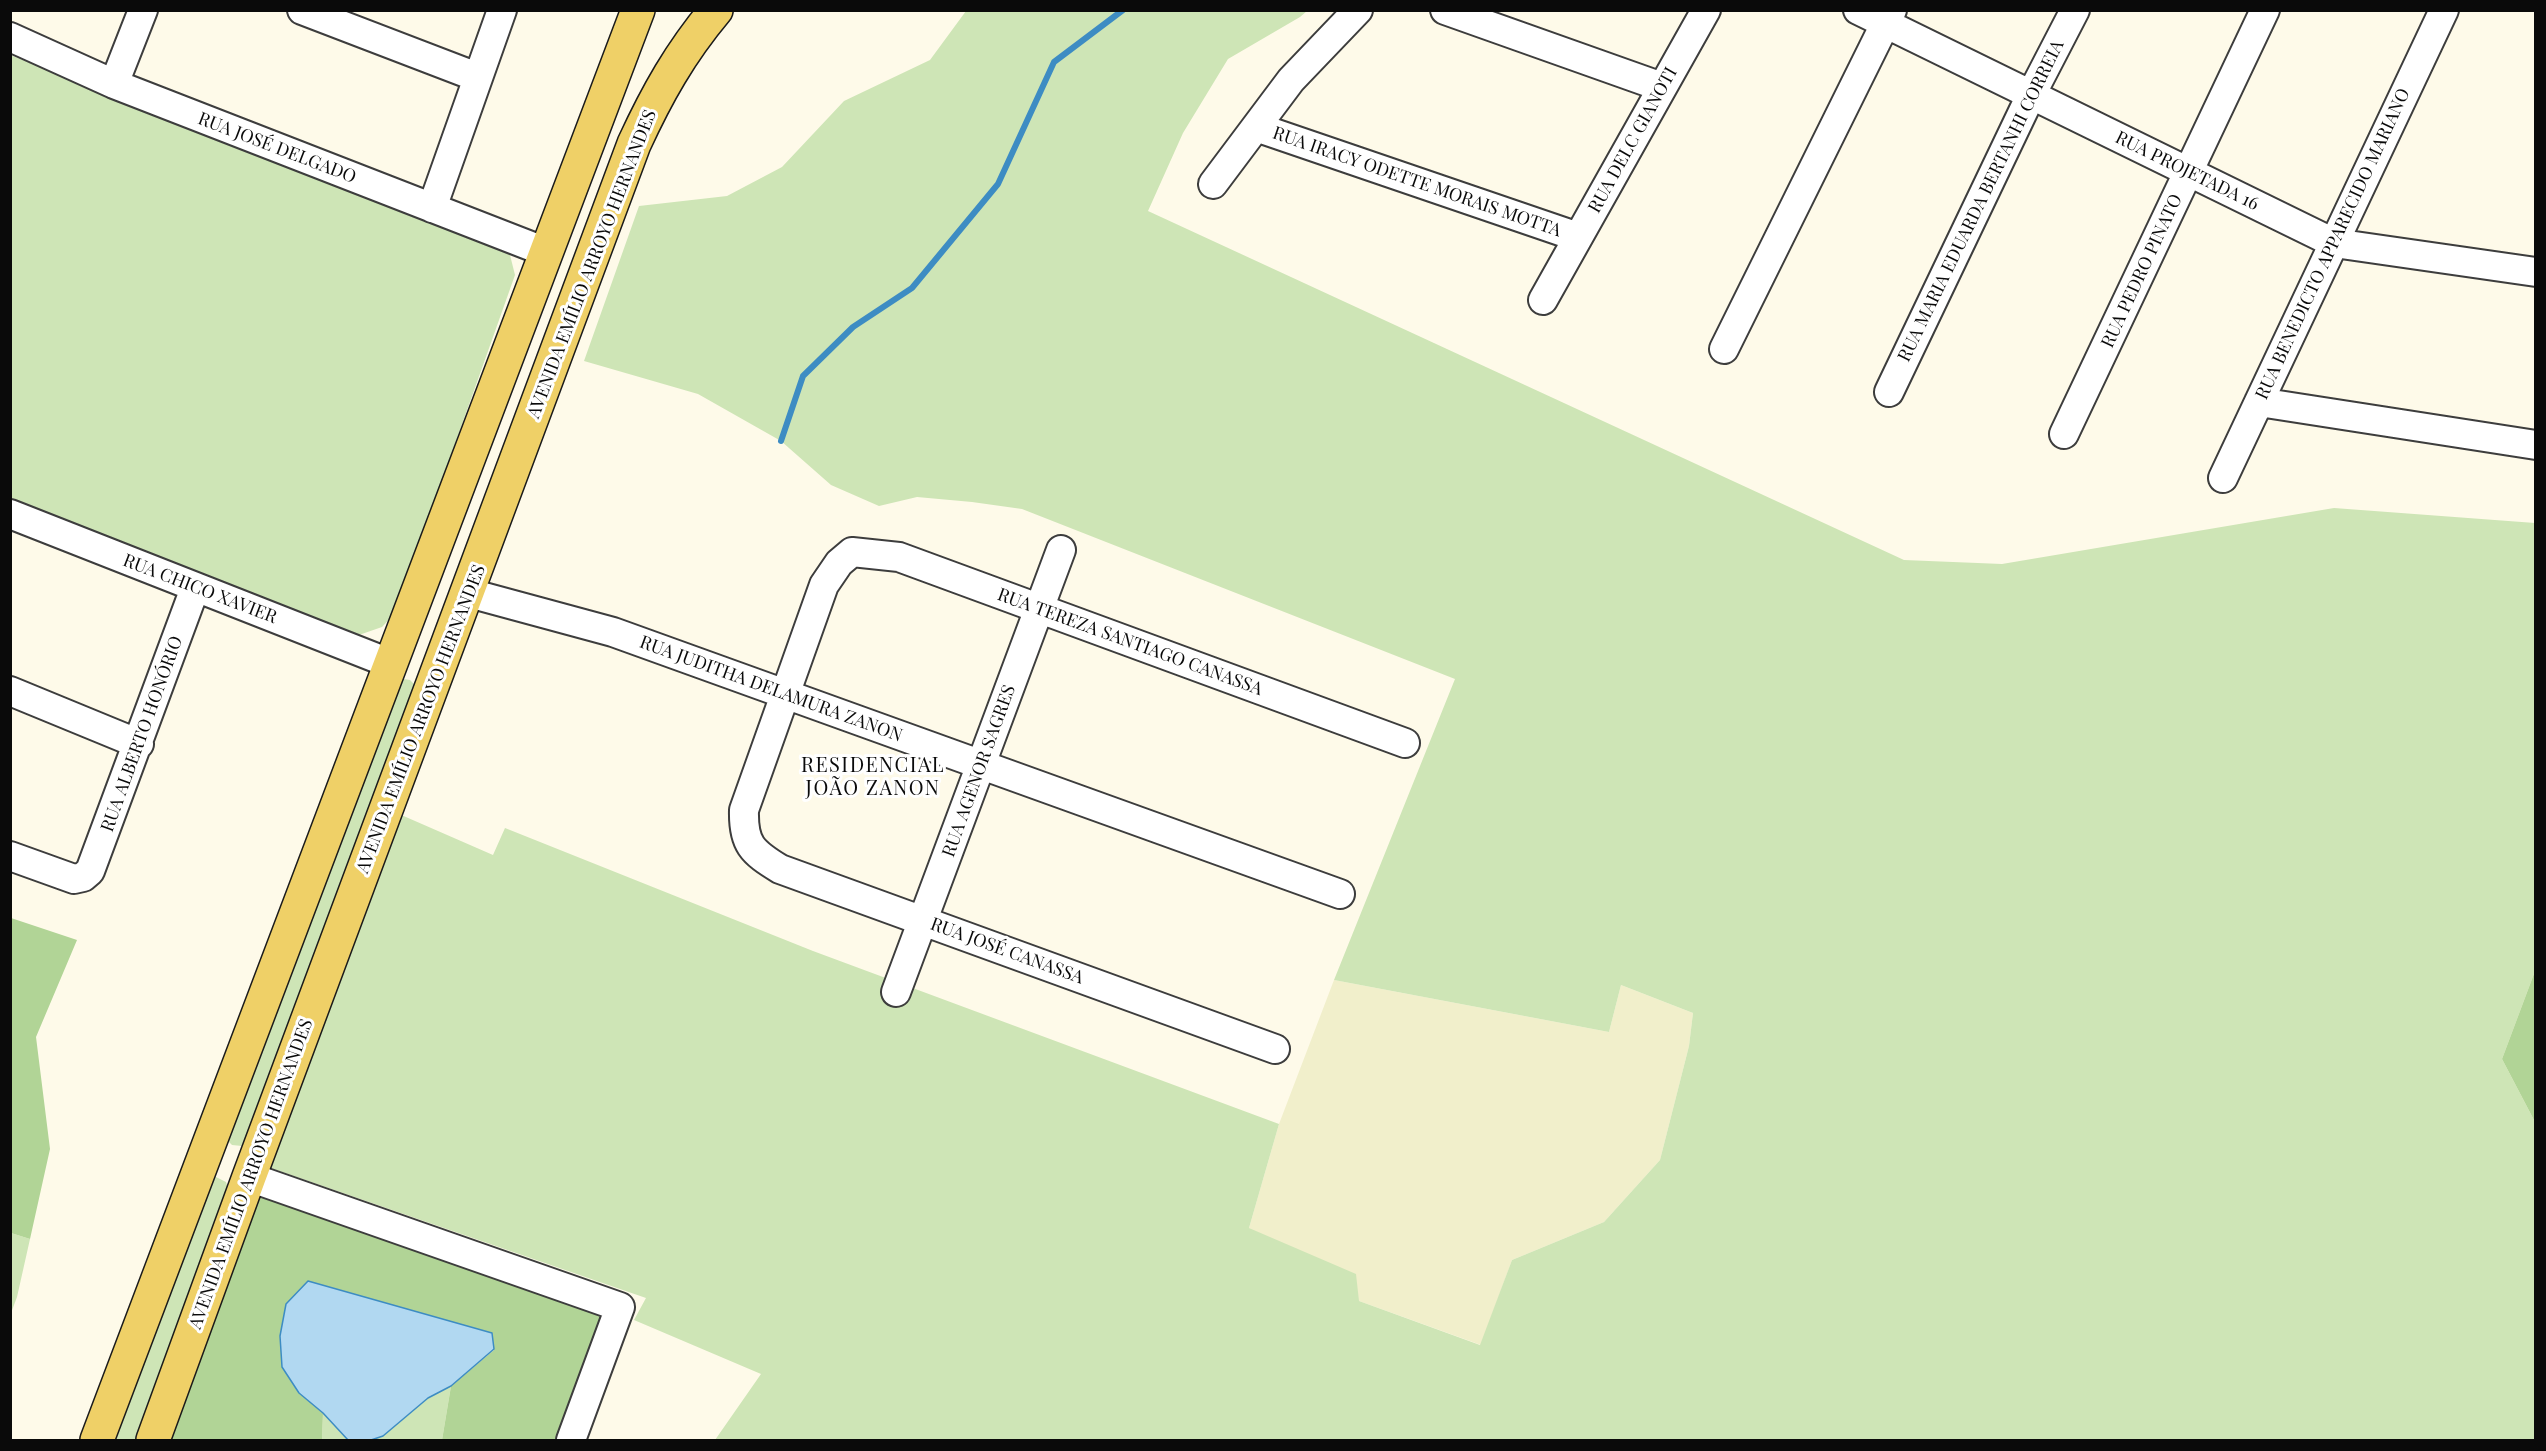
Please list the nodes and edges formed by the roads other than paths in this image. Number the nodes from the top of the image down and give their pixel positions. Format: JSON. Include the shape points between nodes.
{"nodes":[{"id":1,"x":143,"y":10,"type":"edge"},
{"id":2,"x":302,"y":10,"type":"edge"},
{"id":3,"x":502,"y":10,"type":"edge"},
{"id":4,"x":638,"y":10,"type":"edge"},
{"id":5,"x":716,"y":10,"type":"edge"},
{"id":6,"x":1358,"y":10,"type":"edge"},
{"id":7,"x":1445,"y":10,"type":"edge"},
{"id":8,"x":1706,"y":10,"type":"edge"},
{"id":9,"x":1858,"y":10,"type":"edge"},
{"id":10,"x":2075,"y":10,"type":"edge"},
{"id":11,"x":2265,"y":10,"type":"edge"},
{"id":12,"x":2444,"y":10,"type":"edge"},
{"id":13,"x":1478,"y":16,"type":"edge"},
{"id":14,"x":1889,"y":17,"type":"edge"},
{"id":15,"x":10,"y":37,"type":"edge"},
{"id":16,"x":477,"y":78,"type":"junction"},
{"id":17,"x":114,"y":84,"type":"junction"},
{"id":18,"x":1662,"y":87,"type":"junction"},
{"id":19,"x":2031,"y":95,"type":"junction"},
{"id":20,"x":1256,"y":128,"type":"junction"},
{"id":21,"x":2188,"y":172,"type":"junction"},
{"id":22,"x":1213,"y":184,"type":"dead end"},
{"id":23,"x":432,"y":208,"type":"junction"},
{"id":24,"x":1578,"y":237,"type":"junction"},
{"id":25,"x":2334,"y":243,"type":"junction"},
{"id":26,"x":546,"y":252,"type":"junction"},
{"id":27,"x":589,"y":269,"type":"junction"},
{"id":28,"x":2535,"y":272,"type":"edge"},
{"id":29,"x":1542,"y":300,"type":"dead end"},
{"id":30,"x":1724,"y":349,"type":"dead end"},
{"id":31,"x":1889,"y":392,"type":"dead end"},
{"id":32,"x":2259,"y":402,"type":"junction"},
{"id":33,"x":2064,"y":434,"type":"dead end"},
{"id":34,"x":2535,"y":445,"type":"edge"},
{"id":35,"x":2223,"y":478,"type":"dead end"},
{"id":36,"x":10,"y":514,"type":"edge"},
{"id":37,"x":1061,"y":550,"type":"dead end"},
{"id":38,"x":195,"y":588,"type":"junction"},
{"id":39,"x":469,"y":593,"type":"junction"},
{"id":40,"x":1039,"y":609,"type":"junction"},
{"id":41,"x":389,"y":663,"type":"junction"},
{"id":42,"x":438,"y":675,"type":"junction"},
{"id":43,"x":10,"y":691,"type":"edge"},
{"id":44,"x":785,"y":694,"type":"junction"},
{"id":45,"x":1405,"y":743,"type":"dead end"},
{"id":46,"x":139,"y":744,"type":"junction"},
{"id":47,"x":981,"y":764,"type":"junction"},
{"id":48,"x":10,"y":856,"type":"edge"},
{"id":49,"x":1340,"y":894,"type":"dead end"},
{"id":50,"x":923,"y":921,"type":"junction"},
{"id":51,"x":896,"y":992,"type":"dead end"},
{"id":52,"x":1275,"y":1049,"type":"dead end"},
{"id":53,"x":204,"y":1160,"type":"junction"},
{"id":54,"x":249,"y":1177,"type":"junction"},
{"id":55,"x":97,"y":1440,"type":"edge"},
{"id":56,"x":153,"y":1440,"type":"edge"},
{"id":57,"x":571,"y":1440,"type":"edge"}],
"edges":[{"from":1,"to":17,"type":"street"},
{"from":2,"to":16,"type":"street"},
{"from":3,"to":16,"type":"street"},
{"from":4,"to":26,"type":"main road"},
{"from":5,"to":27,"type":"main road","name":"AVENIDA EMÍLIO ARROYO HERNANDES","via":[[691,39],[659,90],[634,144]]},
{"from":6,"to":20,"type":"street","via":[[1291,80]]},
{"from":7,"to":13,"type":"street"},
{"from":8,"to":18,"type":"street","name":"RUA DELC GIANOTI"},
{"from":9,"to":14,"type":"street","name":"RUA PROJETADA 16"},
{"from":10,"to":19,"type":"street","name":"RUA MARIA EDUARDA BERTANHI CORREIA"},
{"from":11,"to":21,"type":"street","name":"RUA PEDRO PINATO"},
{"from":12,"to":25,"type":"street","name":"RUA BENEDICTO APPARECIDO MARIANO"},
{"from":13,"to":18,"type":"street"},
{"from":14,"to":19,"type":"street","name":"RUA PROJETADA 16"},
{"from":14,"to":30,"type":"street"},
{"from":15,"to":17,"type":"street","name":"RUA JOSÉ DELGADO"},
{"from":16,"to":23,"type":"street"},
{"from":17,"to":23,"type":"street","name":"RUA JOSÉ DELGADO"},
{"from":18,"to":24,"type":"street","name":"RUA DELC GIANOTI"},
{"from":19,"to":21,"type":"street","name":"RUA PROJETADA 16"},
{"from":19,"to":31,"type":"street","name":"RUA MARIA EDUARDA BERTANHI CORREIA"},
{"from":20,"to":22,"type":"street"},
{"from":20,"to":24,"type":"street","name":"RUA IRACY ODETTE MORAIS MOTTA"},
{"from":21,"to":25,"type":"street","name":"RUA PROJETADA 16"},
{"from":21,"to":33,"type":"street","name":"RUA PEDRO PINATO"},
{"from":23,"to":26,"type":"street","name":"RUA JOSÉ DELGADO"},
{"from":24,"to":29,"type":"street","name":"RUA DELC GIANOTI"},
{"from":25,"to":28,"type":"street","name":"RUA PROJETADA 16"},
{"from":25,"to":32,"type":"street","name":"RUA BENEDICTO APPARECIDO MARIANO"},
{"from":26,"to":27,"type":"main road"},
{"from":26,"to":41,"type":"main road"},
{"from":27,"to":39,"type":"main road","name":"AVENIDA EMÍLIO ARROYO HERNANDES"},
{"from":32,"to":34,"type":"street"},
{"from":32,"to":35,"type":"street","name":"RUA BENEDICTO APPARECIDO MARIANO"},
{"from":36,"to":38,"type":"street","name":"RUA CHICO XAVIER"},
{"from":37,"to":40,"type":"street","name":"RUA AGENOR SAGRES"},
{"from":38,"to":41,"type":"street","name":"RUA CHICO XAVIER"},
{"from":38,"to":46,"type":"street","name":"RUA ALBERTO HONÓRIO"},
{"from":39,"to":42,"type":"main road","name":"AVENIDA EMÍLIO ARROYO HERNANDES"},
{"from":39,"to":44,"type":"street","name":"RUA JUDITHA DELAMURA ZANON","via":[[613,632]]},
{"from":40,"to":44,"type":"street","name":"RUA TEREZA SANTIAGO CANASSA","via":[[899,557],[852,552],[824,585]]},
{"from":40,"to":45,"type":"street","name":"RUA TEREZA SANTIAGO CANASSA"},
{"from":40,"to":47,"type":"street","name":"RUA AGENOR SAGRES"},
{"from":41,"to":42,"type":"main road"},
{"from":41,"to":53,"type":"main road"},
{"from":42,"to":54,"type":"main road","name":"AVENIDA EMÍLIO ARROYO HERNANDES"},
{"from":43,"to":46,"type":"street"},
{"from":44,"to":47,"type":"street","name":"RUA JUDITHA DELAMURA ZANON"},
{"from":44,"to":50,"type":"street","name":"RUA JOSÉ CANASSA","via":[[744,810],[747,842],[758,856],[780,869]]},
{"from":46,"to":48,"type":"street","name":"RUA ALBERTO HONÓRIO","via":[[94,862],[83,877],[64,876]]},
{"from":47,"to":49,"type":"street","name":"RUA JUDITHA DELAMURA ZANON"},
{"from":47,"to":50,"type":"street","name":"RUA AGENOR SAGRES"},
{"from":50,"to":51,"type":"street","name":"RUA AGENOR SAGRES"},
{"from":50,"to":52,"type":"street","name":"RUA JOSÉ CANASSA"},
{"from":53,"to":54,"type":"main road"},
{"from":53,"to":55,"type":"main road"},
{"from":54,"to":56,"type":"main road","name":"AVENIDA EMÍLIO ARROYO HERNANDES"},
{"from":54,"to":57,"type":"street","via":[[620,1307]]}]}
